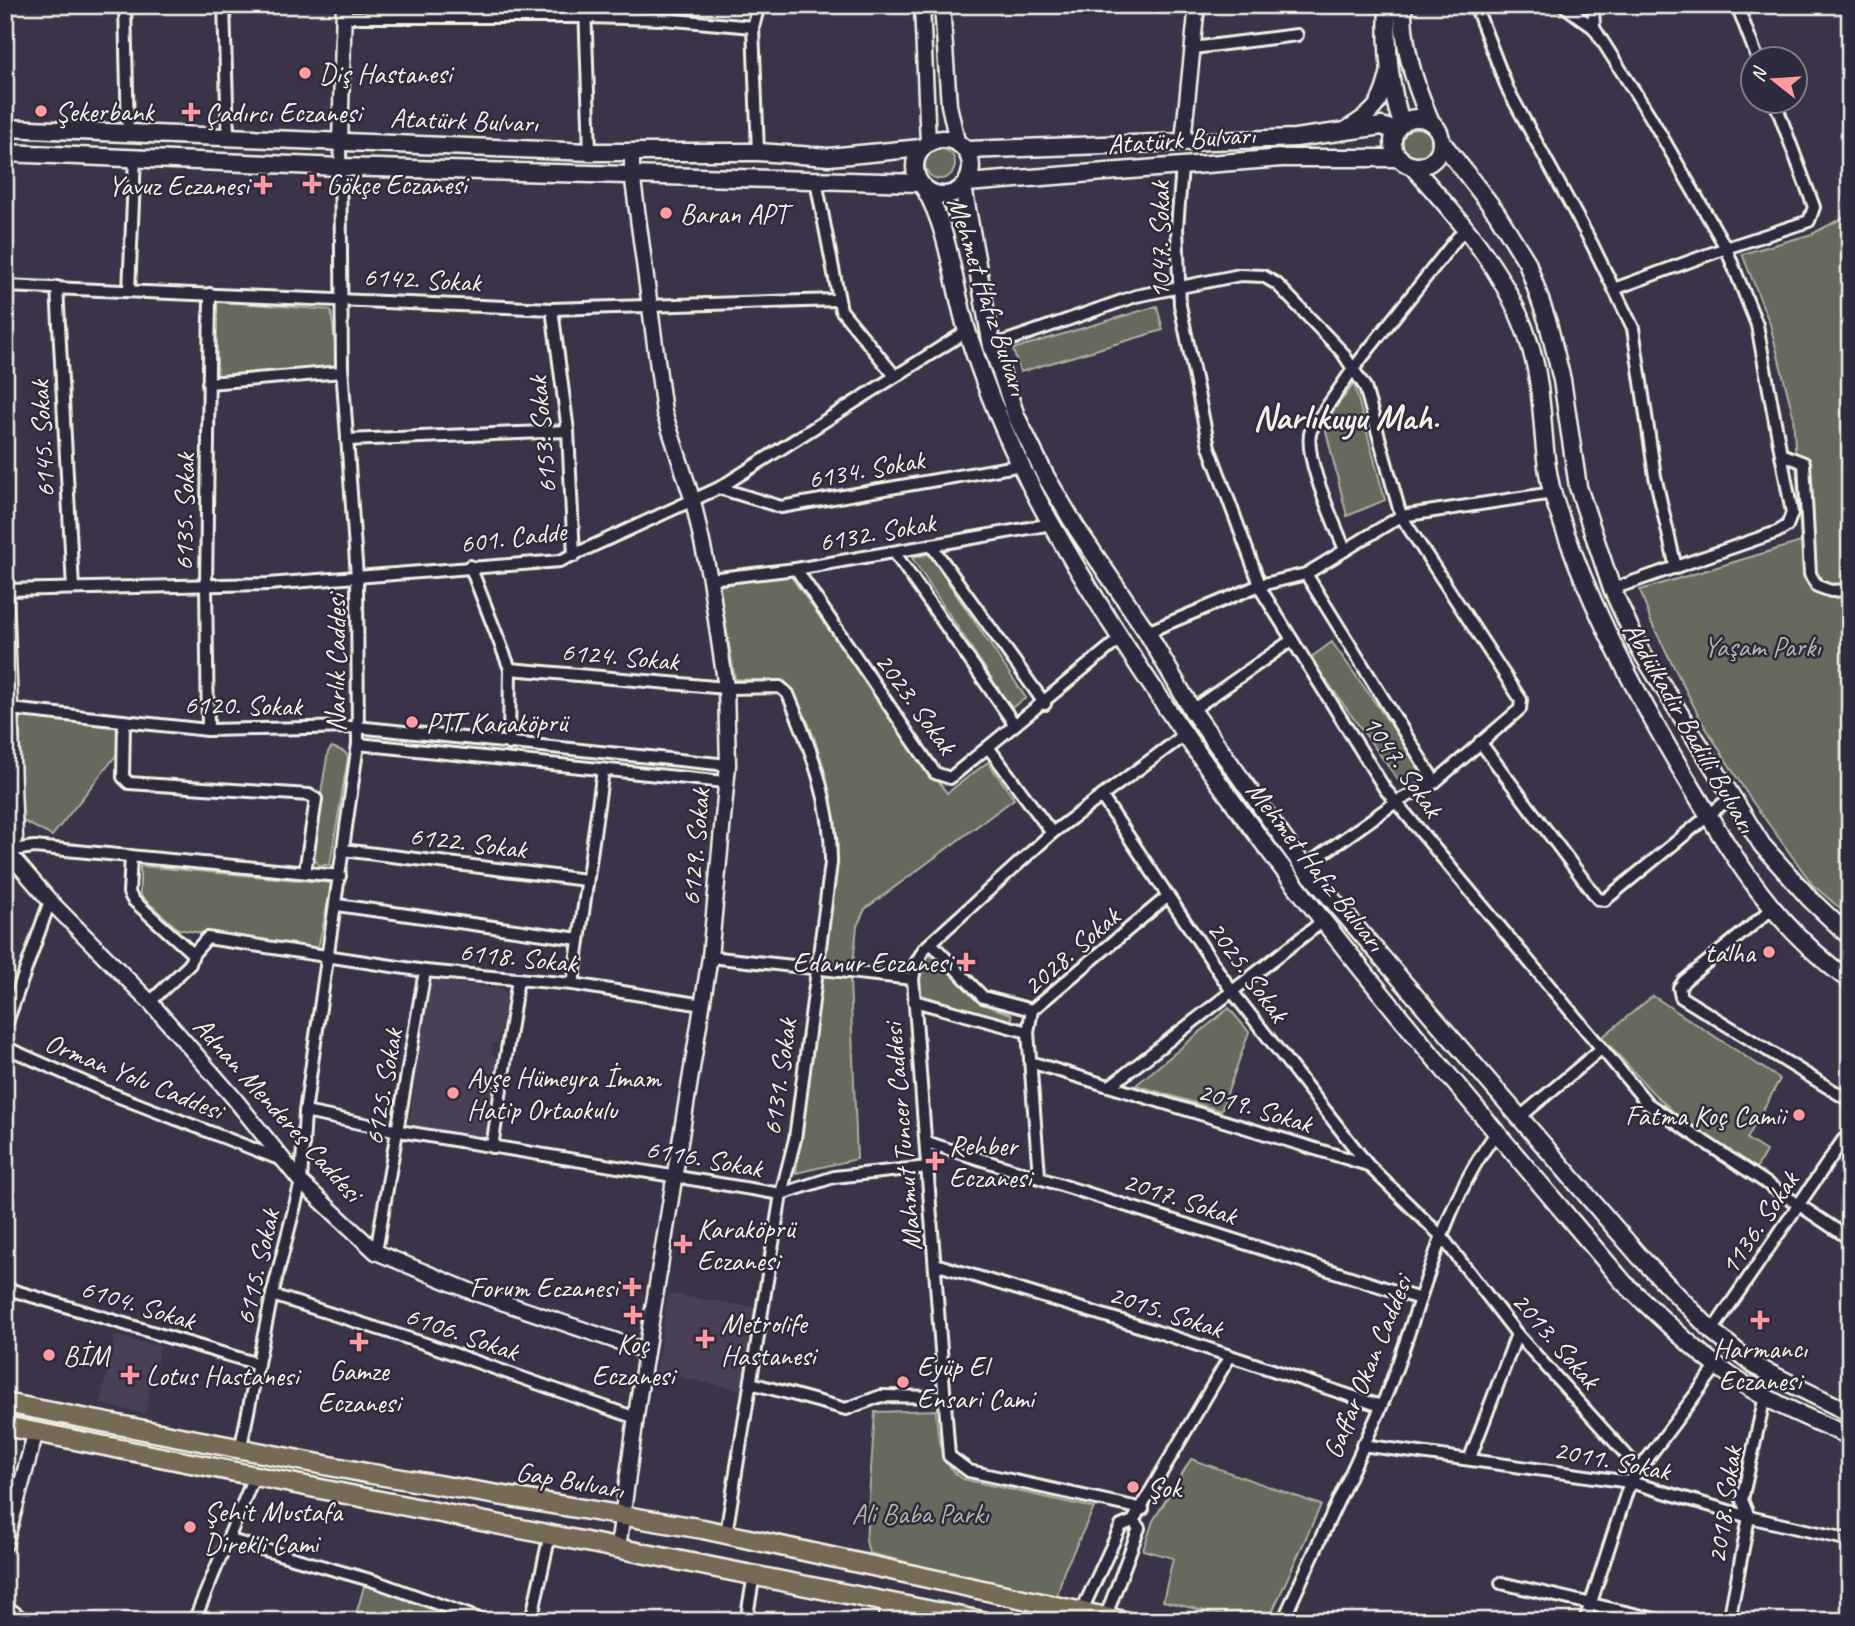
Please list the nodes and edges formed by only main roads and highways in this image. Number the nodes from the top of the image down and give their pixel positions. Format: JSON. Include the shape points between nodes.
{"nodes":[{"id":1,"x":1388,"y":5,"type":"edge"},
{"id":2,"x":1403,"y":5,"type":"edge"},
{"id":3,"x":1431,"y":122,"type":"junction"},
{"id":4,"x":1399,"y":127,"type":"junction"},
{"id":5,"x":5,"y":128,"type":"edge"},
{"id":6,"x":1441,"y":141,"type":"junction"},
{"id":7,"x":924,"y":146,"type":"junction"},
{"id":8,"x":962,"y":146,"type":"junction"},
{"id":9,"x":5,"y":153,"type":"edge"},
{"id":10,"x":1405,"y":161,"type":"junction"},
{"id":11,"x":965,"y":185,"type":"junction"},
{"id":12,"x":922,"y":186,"type":"junction"},
{"id":13,"x":1850,"y":937,"type":"edge"},
{"id":14,"x":1850,"y":981,"type":"edge"},
{"id":15,"x":5,"y":1403,"type":"edge"},
{"id":16,"x":1850,"y":1413,"type":"edge"},
{"id":17,"x":5,"y":1426,"type":"edge"},
{"id":18,"x":1850,"y":1436,"type":"edge"},
{"id":19,"x":888,"y":1612,"type":"edge"},
{"id":20,"x":1078,"y":1616,"type":"edge"},
{"id":21,"x":1105,"y":1619,"type":"edge"},
{"id":22,"x":982,"y":1621,"type":"edge"},
{"id":23,"x":1124,"y":1621,"type":"edge"}],
"edges":[{"from":1,"to":4,"type":"main road"},
{"from":2,"to":3,"type":"main road","via":[[1402,28],[1411,66]]},
{"from":3,"to":4,"type":"main road","via":[[1413,118]]},
{"from":3,"to":6,"type":"main road"},
{"from":4,"to":8,"type":"main road","name":"Atatürk Bulvarı","via":[[1295,138]]},
{"from":4,"to":10,"type":"main road","via":[[1394,148]]},
{"from":5,"to":7,"type":"main road","name":"Atatürk Bulvarı","via":[[829,157]]},
{"from":6,"to":10,"type":"main road","via":[[1432,161]]},
{"from":6,"to":13,"type":"main road","name":"Abdülkadir Badilli Bulvarı","via":[[1496,212],[1527,262],[1562,380],[1578,487],[1612,589],[1640,650],[1762,845]]},
{"from":7,"to":8,"type":"main road","via":[[942,138]]},
{"from":7,"to":12,"type":"main road","via":[[915,166]]},
{"from":8,"to":11,"type":"main road","via":[[971,163]]},
{"from":9,"to":12,"type":"main road","name":"Atatürk Bulvarı"},
{"from":10,"to":11,"type":"main road","name":"Atatürk Bulvarı","via":[[1282,158]]},
{"from":10,"to":14,"type":"main road","name":"Abdülkadir Badilli Bulvarı","via":[[1498,272],[1521,320],[1535,364],[1553,493],[1601,624],[1637,697],[1748,879],[1822,960]]},
{"from":11,"to":12,"type":"main road","via":[[948,195]]},
{"from":11,"to":16,"type":"main road","name":"Mehmet Hafız Bulvarı","via":[[992,346],[1016,416],[1045,475],[1192,710],[1304,867],[1640,1257],[1712,1331],[1755,1366]]},
{"from":12,"to":18,"type":"main road","name":"Mehmet Hafız Bulvarı","via":[[937,209],[967,331],[1021,465],[1052,524],[1183,736],[1323,921],[1624,1283],[1717,1366],[1765,1396]]},
{"from":15,"to":20,"type":"highway","name":"Gap Bulvarı","via":[[366,1473],[726,1534]]},
{"from":17,"to":19,"type":"highway","name":"Gap Bulvarı","via":[[754,1575]]},
{"from":19,"to":22,"type":"highway","name":"Gap Bulvarı"},
{"from":20,"to":21,"type":"highway","name":"Gap Bulvarı"},
{"from":21,"to":23,"type":"highway","name":"Gap Bulvarı"}]}
